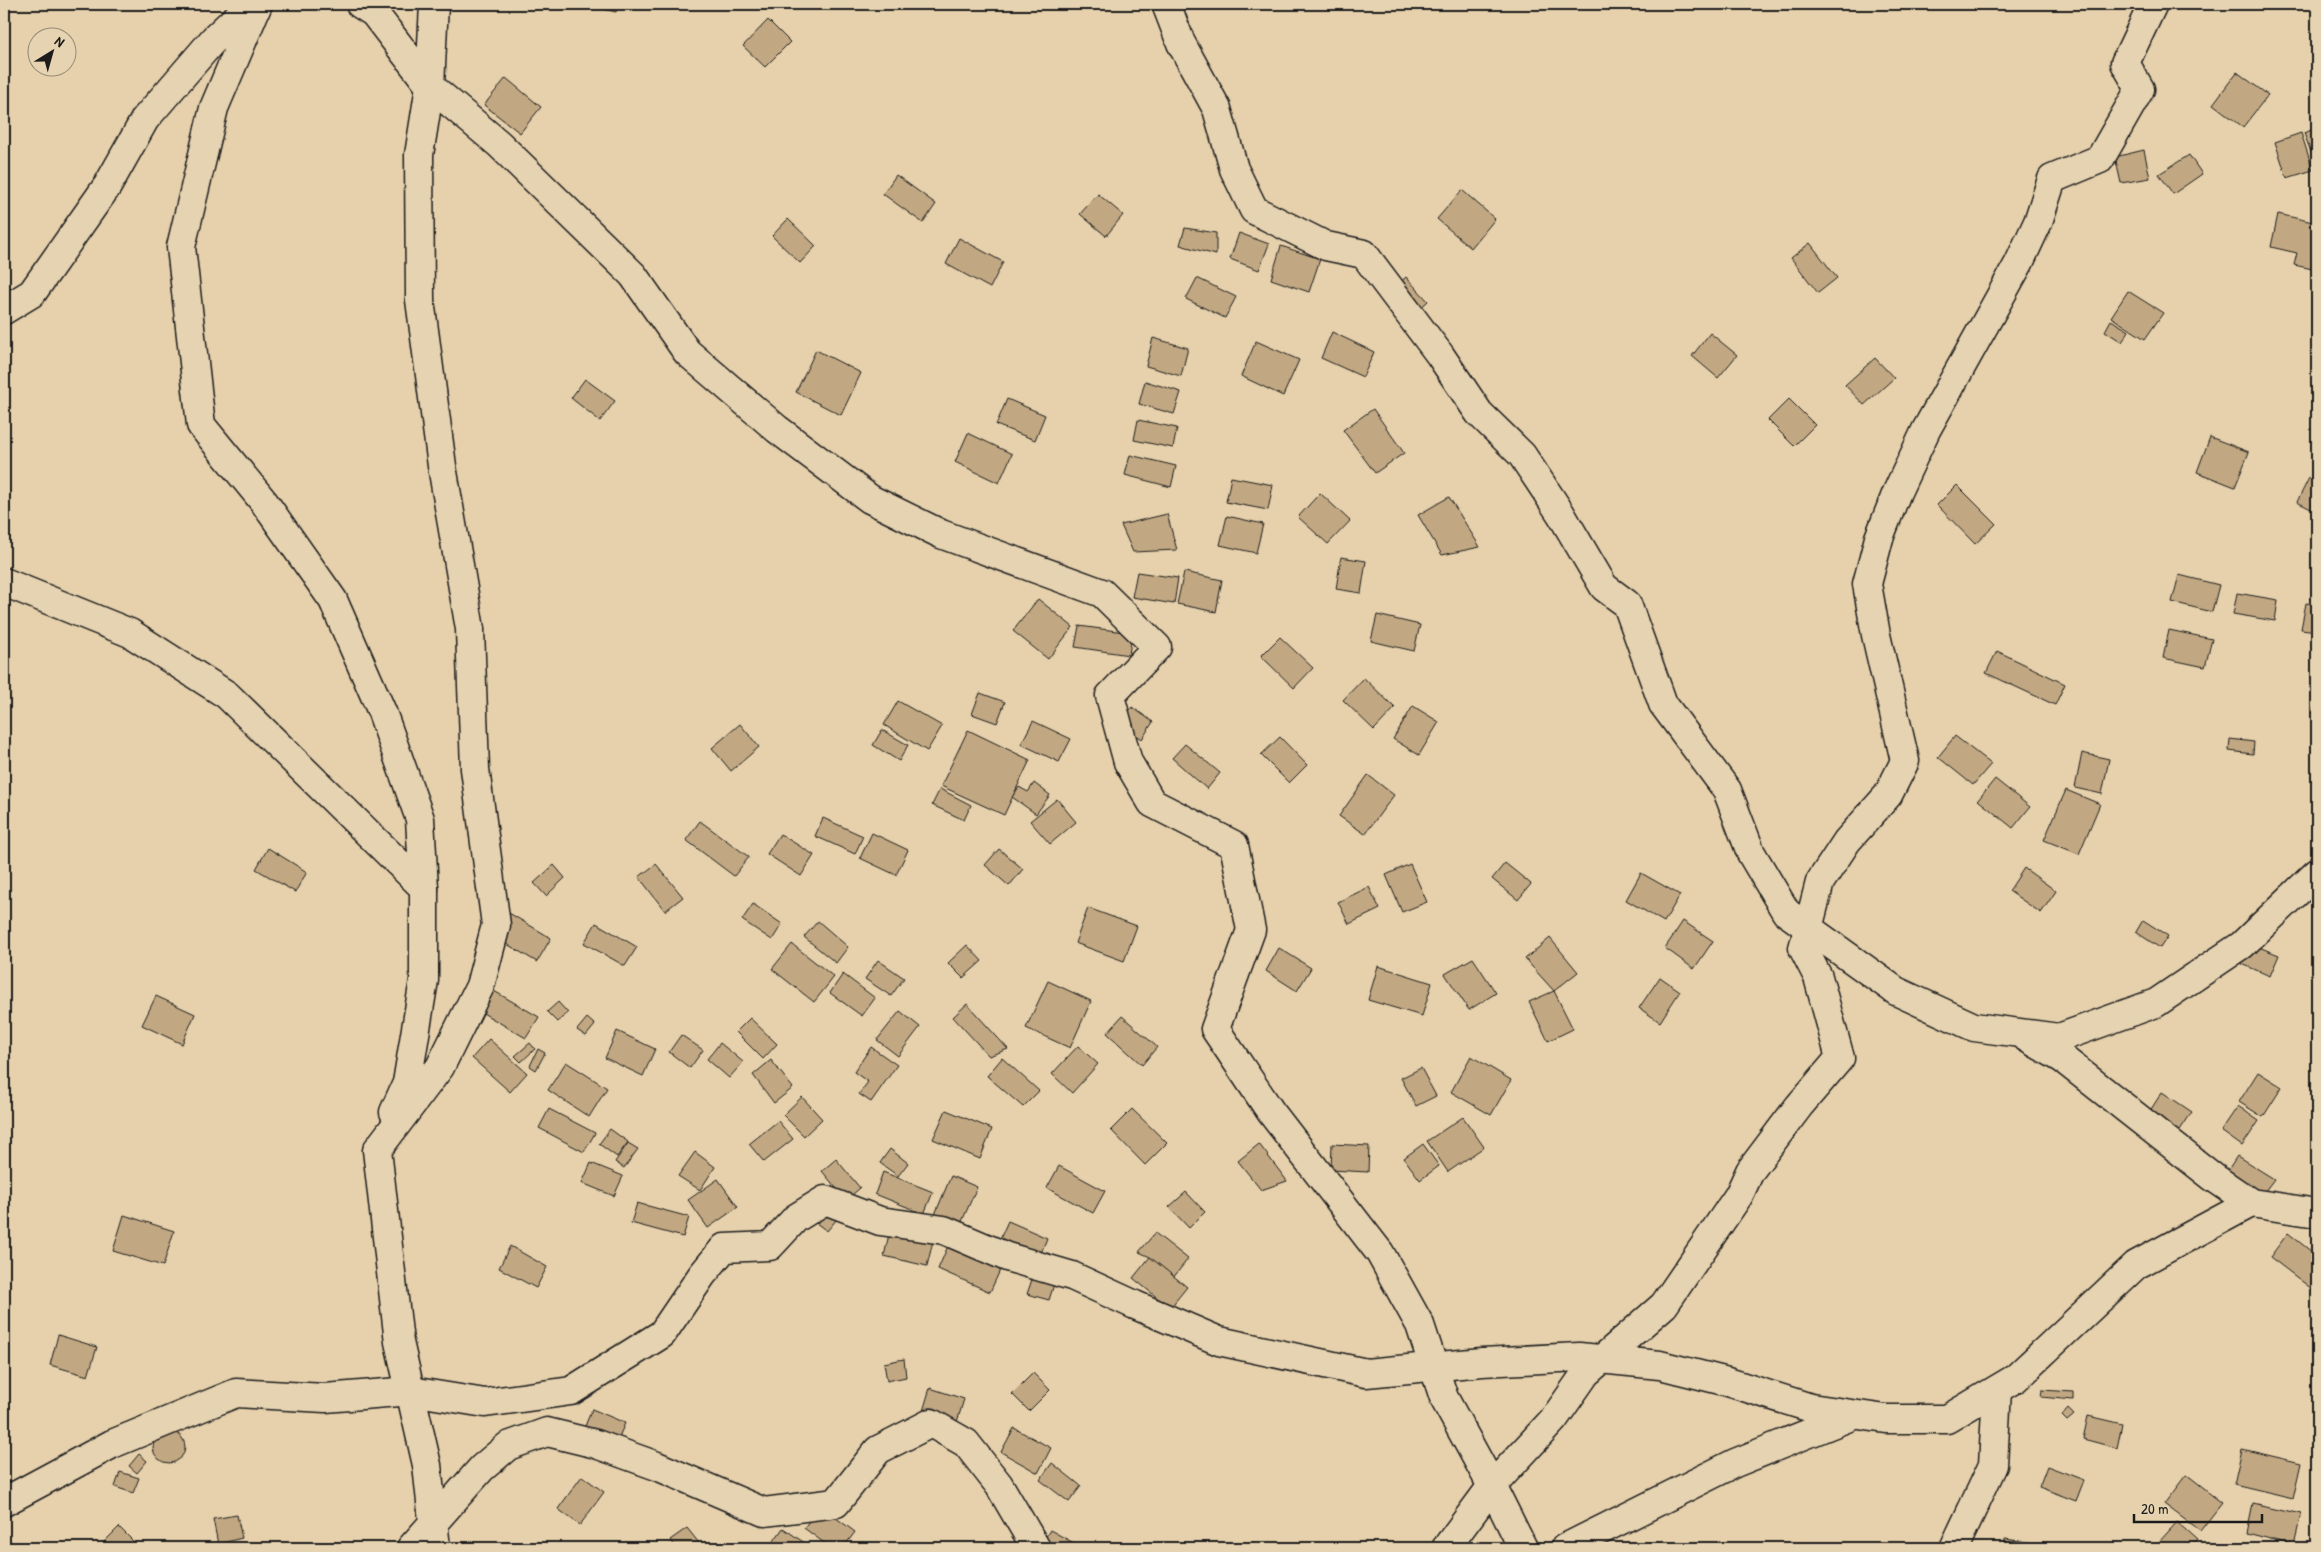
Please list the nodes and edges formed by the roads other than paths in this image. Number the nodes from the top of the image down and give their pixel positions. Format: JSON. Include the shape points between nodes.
{"nodes":[{"id":1,"x":251,"y":4,"type":"edge"},
{"id":2,"x":258,"y":4,"type":"edge"},
{"id":3,"x":360,"y":4,"type":"edge"},
{"id":4,"x":434,"y":4,"type":"edge"},
{"id":5,"x":1166,"y":4,"type":"edge"},
{"id":6,"x":2154,"y":4,"type":"edge"},
{"id":7,"x":430,"y":86,"type":"junction"},
{"id":8,"x":4,"y":310,"type":"edge"},
{"id":9,"x":4,"y":582,"type":"edge"},
{"id":10,"x":2317,"y":873,"type":"edge"},
{"id":11,"x":424,"y":888,"type":"junction"},
{"id":12,"x":1807,"y":928,"type":"junction"},
{"id":13,"x":2018,"y":1032,"type":"junction"},
{"id":14,"x":377,"y":1150,"type":"junction"},
{"id":15,"x":2251,"y":1203,"type":"junction"},
{"id":16,"x":2317,"y":1212,"type":"edge"},
{"id":17,"x":1602,"y":1360,"type":"junction"},
{"id":18,"x":1434,"y":1367,"type":"junction"},
{"id":19,"x":1997,"y":1390,"type":"junction"},
{"id":20,"x":411,"y":1391,"type":"junction"},
{"id":21,"x":1856,"y":1414,"type":"junction"},
{"id":22,"x":1492,"y":1486,"type":"junction"},
{"id":23,"x":4,"y":1502,"type":"edge"},
{"id":24,"x":434,"y":1536,"type":"edge"},
{"id":25,"x":411,"y":1548,"type":"edge"},
{"id":26,"x":1036,"y":1548,"type":"edge"},
{"id":27,"x":1446,"y":1548,"type":"edge"},
{"id":28,"x":1523,"y":1548,"type":"edge"},
{"id":29,"x":1565,"y":1548,"type":"edge"},
{"id":30,"x":1954,"y":1548,"type":"edge"}],
"edges":[{"from":1,"to":8,"type":"street","via":[[214,39],[145,119],[108,185],[32,293]]},
{"from":2,"to":11,"type":"street","via":[[214,108],[181,247],[201,425],[264,502],[334,600],[382,712],[420,819]]},
{"from":3,"to":7,"type":"street","via":[[374,13]]},
{"from":4,"to":7,"type":"street"},
{"from":5,"to":12,"type":"street","via":[[1181,43],[1216,108],[1234,168],[1254,210],[1326,246],[1364,254],[1479,413],[1522,455],[1604,587],[1627,604],[1663,704],[1727,790],[1751,853],[1786,912]]},
{"from":6,"to":12,"type":"street","via":[[2125,63],[2140,89],[2100,159],[2052,180],[2038,222],[2019,263],[1926,430],[1879,538],[1867,584],[1904,761],[1888,795],[1847,841],[1820,882]]},
{"from":7,"to":14,"type":"street","via":[[419,155],[420,300],[442,466],[470,629],[475,769],[496,925],[480,986],[440,1067]]},
{"from":7,"to":18,"type":"street","via":[[499,144],[633,275],[688,352],[777,429],[870,499],[941,534],[1102,593],[1157,647],[1110,696],[1128,762],[1152,804],[1234,845],[1251,930],[1216,1029],[1271,1112],[1380,1253],[1420,1326]]},
{"from":9,"to":11,"type":"street","via":[[130,633],[227,695]]},
{"from":10,"to":13,"type":"street","via":[[2242,946],[2156,1003],[2059,1038]]},
{"from":11,"to":14,"type":"street","via":[[424,980],[407,1083]]},
{"from":12,"to":13,"type":"street","via":[[1896,991],[1974,1027]]},
{"from":12,"to":17,"type":"street","via":[[1803,948],[1818,977],[1840,1058],[1750,1171],[1739,1195],[1664,1305]]},
{"from":13,"to":15,"type":"street","via":[[2063,1060]]},
{"from":14,"to":20,"type":"street","via":[[399,1342]]},
{"from":15,"to":16,"type":"street"},
{"from":15,"to":19,"type":"street","via":[[2136,1265],[2016,1378]]},
{"from":17,"to":18,"type":"street","via":[[1579,1357]]},
{"from":17,"to":21,"type":"street","via":[[1660,1365],[1811,1408]]},
{"from":17,"to":22,"type":"street","via":[[1586,1373],[1554,1419]]},
{"from":18,"to":20,"type":"street","via":[[1366,1373],[1219,1341],[1072,1276],[1007,1257],[944,1230],[880,1220],[825,1200],[796,1218],[770,1246],[724,1248],[662,1334],[571,1391],[485,1403]]},
{"from":18,"to":22,"type":"street","via":[[1444,1398]]},
{"from":19,"to":21,"type":"street","via":[[1947,1419],[1886,1419]]},
{"from":19,"to":30,"type":"street","via":[[1993,1465]]},
{"from":20,"to":23,"type":"street","via":[[325,1398],[236,1393],[112,1444]]},
{"from":20,"to":24,"type":"street","via":[[427,1465]]},
{"from":21,"to":29,"type":"street","via":[[1735,1463]]},
{"from":22,"to":27,"type":"street"},
{"from":22,"to":28,"type":"street"},
{"from":24,"to":25,"type":"street"},
{"from":24,"to":26,"type":"street","via":[[482,1468],[508,1446],[547,1432],[596,1444],[657,1466],[764,1512],[836,1503],[878,1450],[931,1423],[966,1443],[999,1486]]}]}
